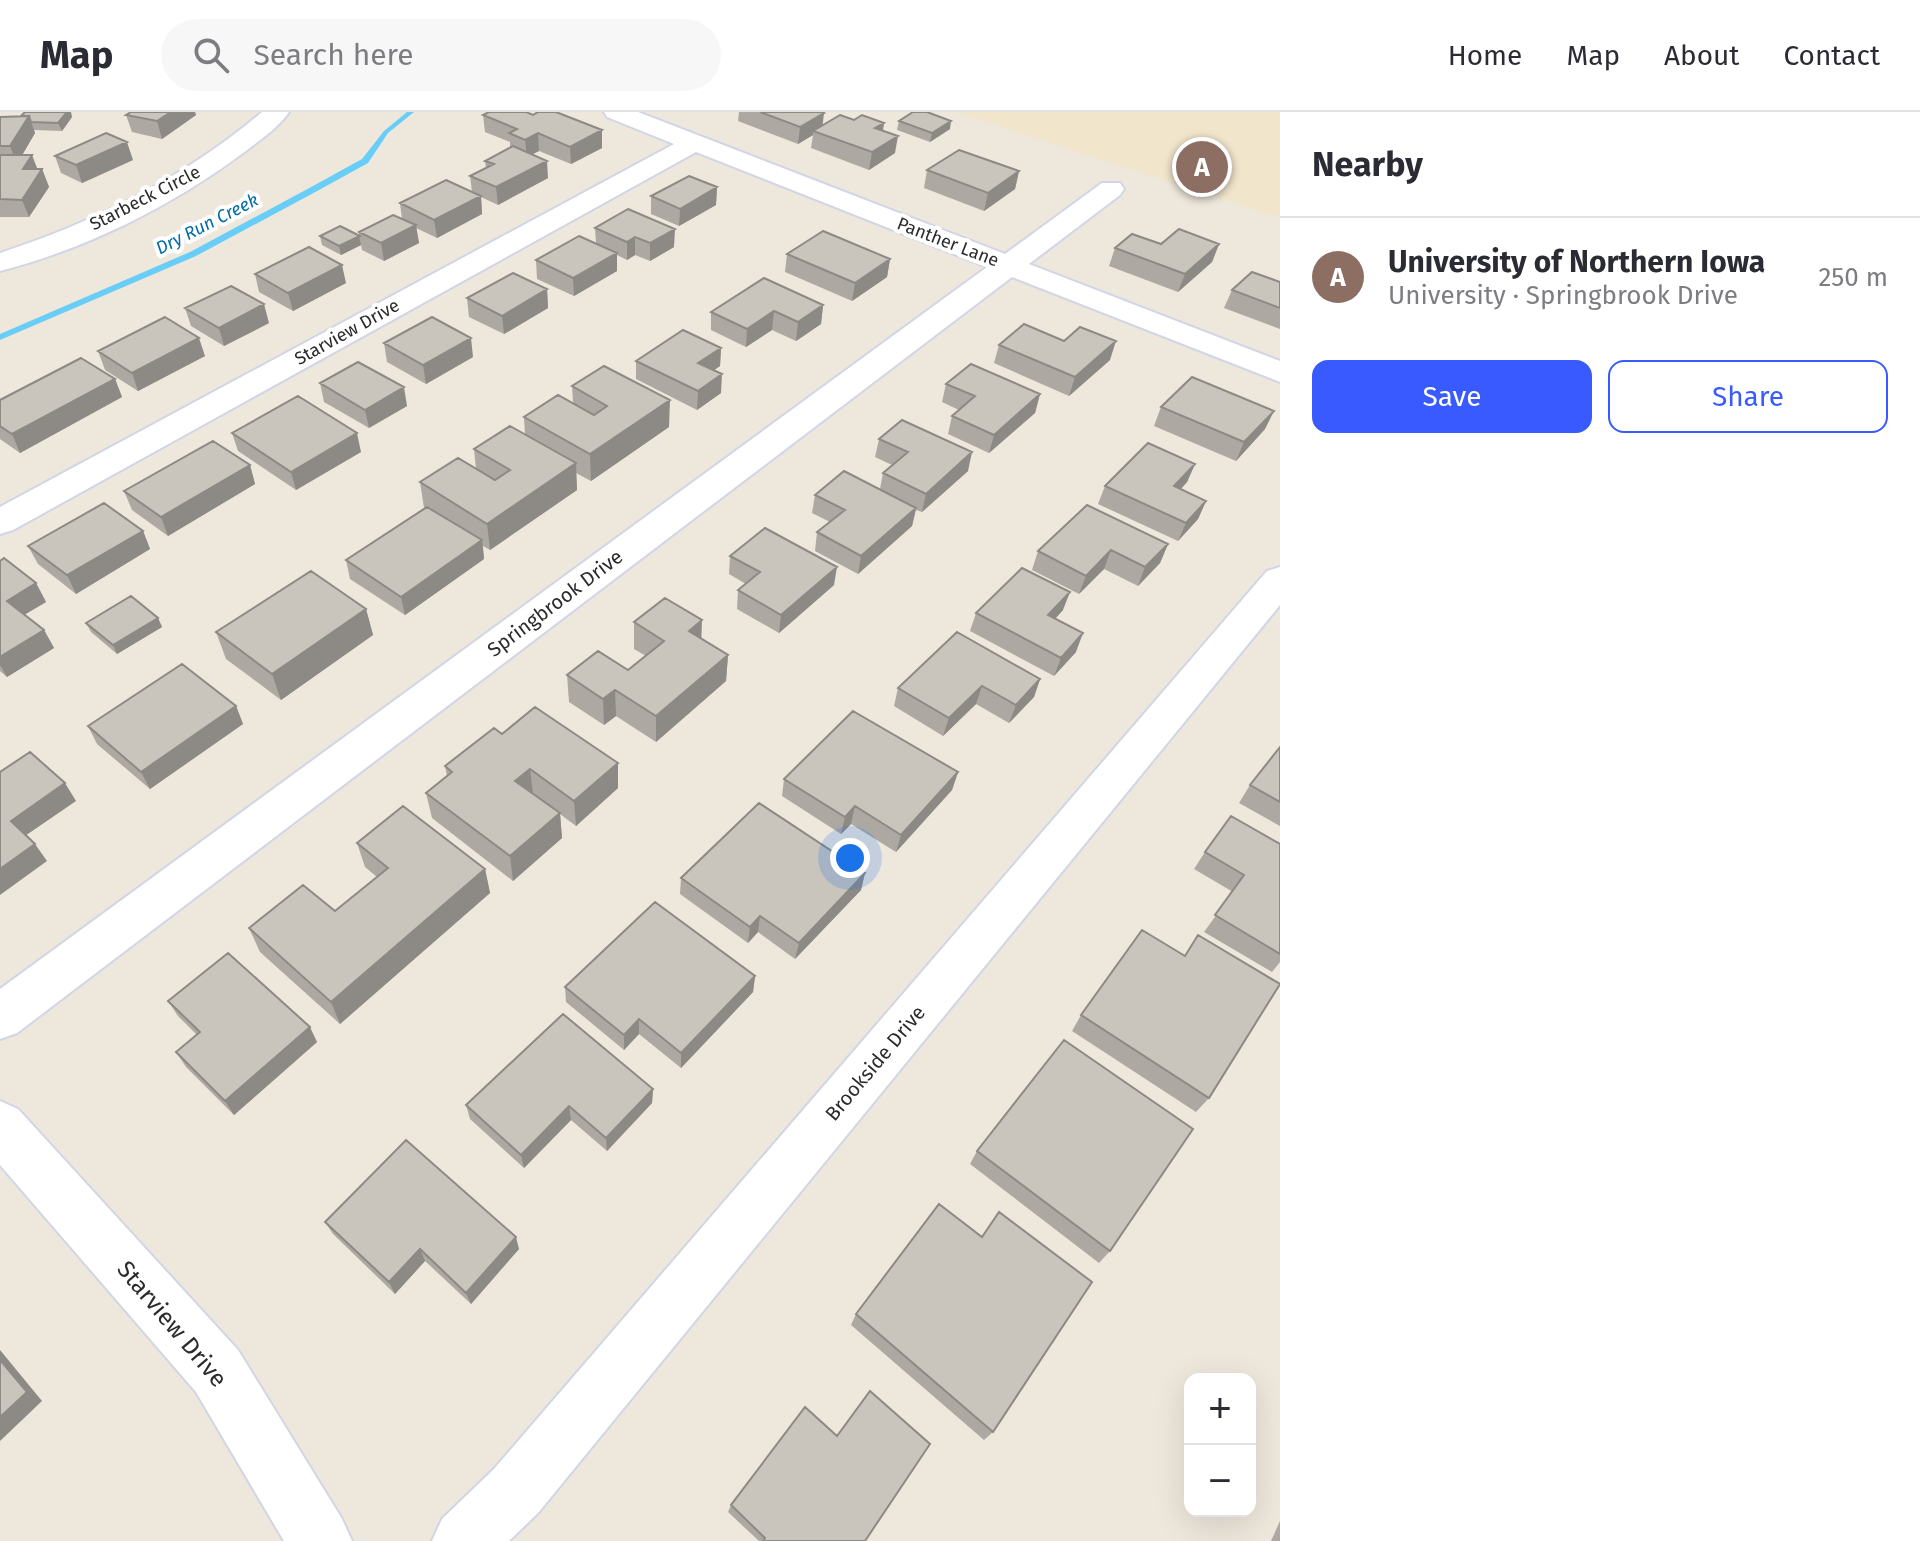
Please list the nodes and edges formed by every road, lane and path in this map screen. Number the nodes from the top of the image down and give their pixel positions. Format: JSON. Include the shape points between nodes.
{"nodes":[{"id":1,"x":277,"y":112,"type":"edge"},
{"id":2,"x":616,"y":112,"type":"edge"},
{"id":3,"x":694,"y":143,"type":"junction"},
{"id":4,"x":1111,"y":189,"type":"dead end"},
{"id":5,"x":0,"y":262,"type":"edge"},
{"id":6,"x":1007,"y":265,"type":"junction"},
{"id":7,"x":1280,"y":372,"type":"edge"},
{"id":8,"x":0,"y":522,"type":"edge"},
{"id":9,"x":1280,"y":580,"type":"edge"},
{"id":10,"x":0,"y":1017,"type":"edge"},
{"id":11,"x":0,"y":1126,"type":"edge"},
{"id":12,"x":320,"y":1541,"type":"edge"},
{"id":13,"x":464,"y":1541,"type":"edge"}],
"edges":[{"from":1,"to":5,"type":"street","name":"Starbeck Circle","via":[[194,176],[39,250]]},
{"from":2,"to":3,"type":"street","name":"Panther Lane"},
{"from":3,"to":6,"type":"street","name":"Panther Lane"},
{"from":3,"to":8,"type":"street","name":"Starview Drive"},
{"from":4,"to":6,"type":"street","name":"Springbrook Drive"},
{"from":6,"to":7,"type":"street","name":"Panther Lane"},
{"from":6,"to":10,"type":"street","name":"Springbrook Drive"},
{"from":9,"to":13,"type":"street","name":"Brookside Drive","via":[[526,1479]]},
{"from":11,"to":12,"type":"street","name":"Starview Drive","via":[[217,1371]]}]}
